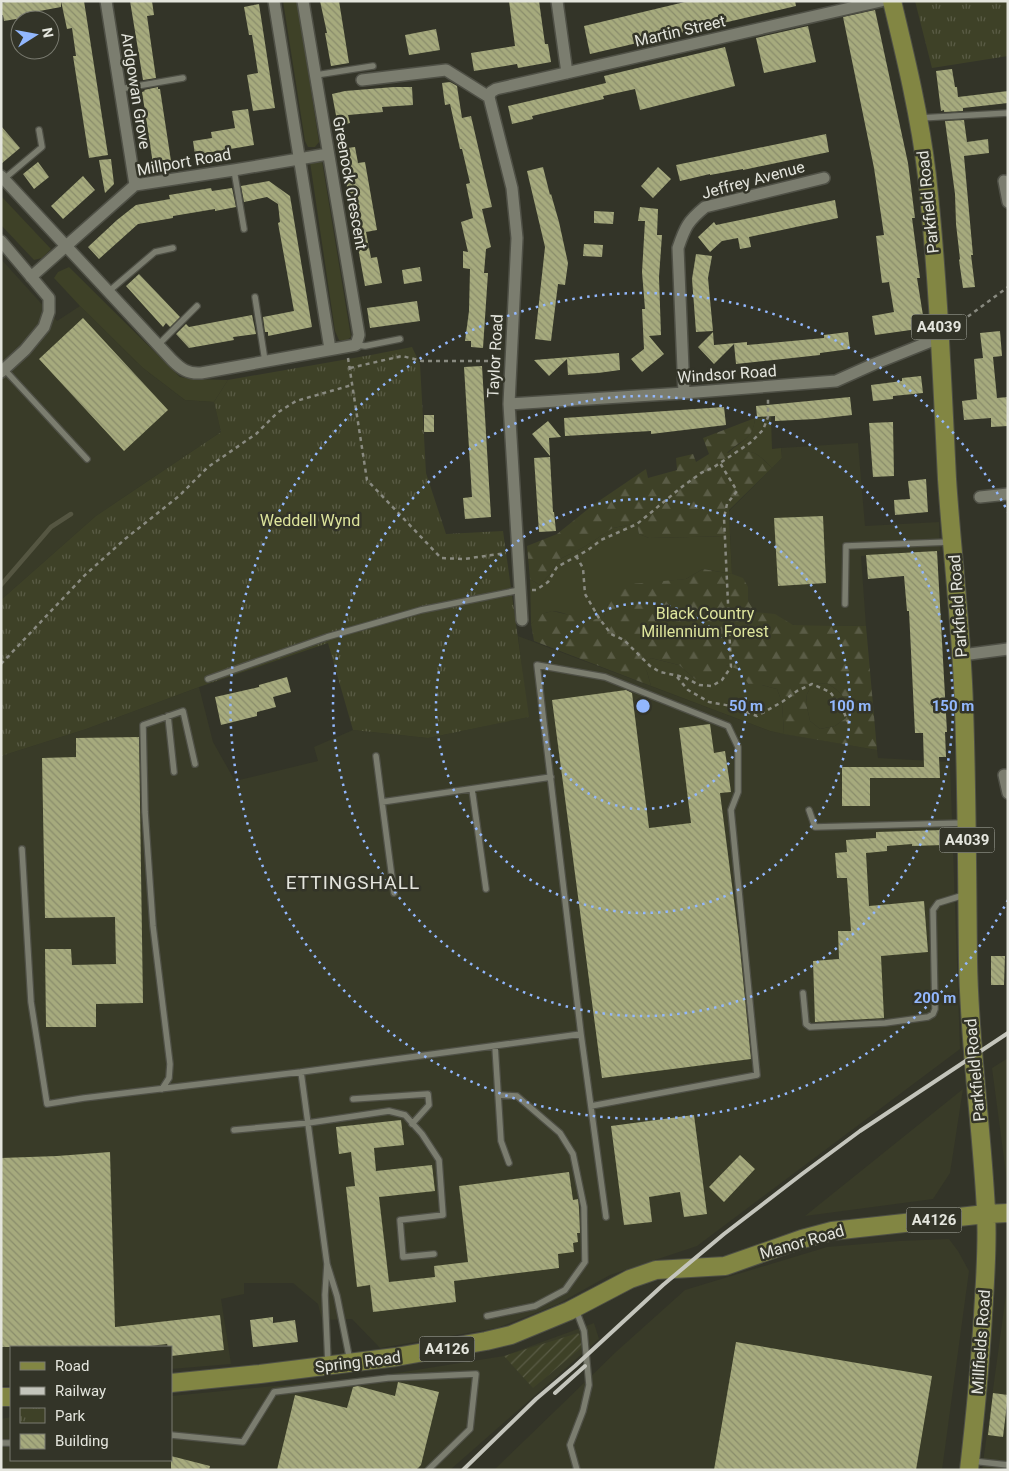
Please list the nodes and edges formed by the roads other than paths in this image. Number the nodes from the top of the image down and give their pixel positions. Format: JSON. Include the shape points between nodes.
{"nodes":[{"id":1,"x":106,"y":1,"type":"edge"},
{"id":2,"x":274,"y":1,"type":"edge"},
{"id":3,"x":303,"y":1,"type":"edge"},
{"id":4,"x":557,"y":1,"type":"edge"},
{"id":5,"x":881,"y":1,"type":"edge"},
{"id":6,"x":892,"y":1,"type":"edge"},
{"id":7,"x":373,"y":66,"type":"dead end"},
{"id":8,"x":568,"y":73,"type":"junction"},
{"id":9,"x":314,"y":75,"type":"junction"},
{"id":10,"x":183,"y":78,"type":"dead end"},
{"id":11,"x":362,"y":80,"type":"dead end"},
{"id":12,"x":120,"y":89,"type":"junction"},
{"id":13,"x":489,"y":97,"type":"junction"},
{"id":14,"x":1008,"y":113,"type":"edge"},
{"id":15,"x":918,"y":118,"type":"junction"},
{"id":16,"x":39,"y":130,"type":"dead end"},
{"id":17,"x":328,"y":154,"type":"junction"},
{"id":18,"x":300,"y":159,"type":"junction"},
{"id":19,"x":234,"y":170,"type":"junction"},
{"id":20,"x":2,"y":177,"type":"edge"},
{"id":21,"x":824,"y":178,"type":"dead end"},
{"id":22,"x":1004,"y":181,"type":"dead end"},
{"id":23,"x":135,"y":185,"type":"junction"},
{"id":24,"x":1008,"y":202,"type":"edge"},
{"id":25,"x":244,"y":229,"type":"dead end"},
{"id":26,"x":1,"y":241,"type":"edge"},
{"id":27,"x":66,"y":247,"type":"junction"},
{"id":28,"x":173,"y":248,"type":"dead end"},
{"id":29,"x":31,"y":277,"type":"junction"},
{"id":30,"x":108,"y":292,"type":"junction"},
{"id":31,"x":255,"y":297,"type":"dead end"},
{"id":32,"x":197,"y":306,"type":"dead end"},
{"id":33,"x":939,"y":338,"type":"junction"},
{"id":34,"x":400,"y":339,"type":"dead end"},
{"id":35,"x":158,"y":345,"type":"junction"},
{"id":36,"x":351,"y":345,"type":"junction"},
{"id":37,"x":330,"y":349,"type":"junction"},
{"id":38,"x":265,"y":361,"type":"junction"},
{"id":39,"x":2,"y":370,"type":"edge"},
{"id":40,"x":684,"y":393,"type":"junction"},
{"id":41,"x":509,"y":404,"type":"junction"},
{"id":42,"x":87,"y":459,"type":"dead end"},
{"id":43,"x":1008,"y":494,"type":"edge"},
{"id":44,"x":980,"y":497,"type":"dead end"},
{"id":45,"x":953,"y":542,"type":"junction"},
{"id":46,"x":520,"y":590,"type":"junction"},
{"id":47,"x":845,"y":604,"type":"dead end"},
{"id":48,"x":522,"y":620,"type":"dead end"},
{"id":49,"x":1008,"y":649,"type":"edge"},
{"id":50,"x":962,"y":655,"type":"junction"},
{"id":51,"x":208,"y":679,"type":"dead end"},
{"id":52,"x":168,"y":716,"type":"junction"},
{"id":53,"x":376,"y":756,"type":"dead end"},
{"id":54,"x":195,"y":764,"type":"dead end"},
{"id":55,"x":174,"y":772,"type":"dead end"},
{"id":56,"x":1004,"y":774,"type":"dead end"},
{"id":57,"x":551,"y":777,"type":"junction"},
{"id":58,"x":472,"y":789,"type":"junction"},
{"id":59,"x":1008,"y":793,"type":"edge"},
{"id":60,"x":382,"y":802,"type":"junction"},
{"id":61,"x":809,"y":810,"type":"dead end"},
{"id":62,"x":966,"y":823,"type":"junction"},
{"id":63,"x":22,"y":848,"type":"dead end"},
{"id":64,"x":486,"y":889,"type":"dead end"},
{"id":65,"x":394,"y":893,"type":"dead end"},
{"id":66,"x":968,"y":894,"type":"junction"},
{"id":67,"x":803,"y":993,"type":"dead end"},
{"id":68,"x":582,"y":1034,"type":"junction"},
{"id":69,"x":495,"y":1046,"type":"junction"},
{"id":70,"x":301,"y":1072,"type":"junction"},
{"id":71,"x":162,"y":1089,"type":"junction"},
{"id":72,"x":498,"y":1095,"type":"junction"},
{"id":73,"x":352,"y":1099,"type":"dead end"},
{"id":74,"x":591,"y":1106,"type":"junction"},
{"id":75,"x":308,"y":1123,"type":"junction"},
{"id":76,"x":412,"y":1124,"type":"junction"},
{"id":77,"x":234,"y":1130,"type":"dead end"},
{"id":78,"x":509,"y":1162,"type":"dead end"},
{"id":79,"x":1008,"y":1213,"type":"edge"},
{"id":80,"x":986,"y":1214,"type":"junction"},
{"id":81,"x":606,"y":1217,"type":"dead end"},
{"id":82,"x":434,"y":1254,"type":"dead end"},
{"id":83,"x":327,"y":1264,"type":"junction"},
{"id":84,"x":708,"y":1267,"type":"joint"},
{"id":85,"x":576,"y":1308,"type":"junction"},
{"id":86,"x":487,"y":1316,"type":"dead end"},
{"id":87,"x":350,"y":1362,"type":"junction"},
{"id":88,"x":328,"y":1365,"type":"junction"},
{"id":89,"x":172,"y":1383,"type":"edge"},
{"id":90,"x":172,"y":1435,"type":"edge"},
{"id":91,"x":969,"y":1465,"type":"edge"},
{"id":92,"x":1008,"y":1465,"type":"edge"},
{"id":93,"x":428,"y":1470,"type":"edge"},
{"id":94,"x":577,"y":1470,"type":"edge"}],
"edges":[{"from":1,"to":12,"type":"street","name":"Ardgowan Grove"},
{"from":2,"to":18,"type":"street"},
{"from":3,"to":9,"type":"street","name":"Greenock Crescent"},
{"from":4,"to":8,"type":"street"},
{"from":5,"to":8,"type":"street","name":"Martin Street"},
{"from":6,"to":15,"type":"main road","name":"Parkfield Road","number":"A4039"},
{"from":7,"to":9,"type":"lane"},
{"from":8,"to":13,"type":"street","name":"Martin Street","via":[[496,89]]},
{"from":9,"to":17,"type":"street","name":"Greenock Crescent"},
{"from":10,"to":12,"type":"lane"},
{"from":11,"to":13,"type":"street","via":[[446,70]]},
{"from":12,"to":23,"type":"street","name":"Ardgowan Grove"},
{"from":13,"to":41,"type":"street","name":"Taylor Road","via":[[512,188],[517,238]]},
{"from":14,"to":15,"type":"lane"},
{"from":15,"to":33,"type":"main road","name":"Parkfield Road","number":"A4039","via":[[935,257]]},
{"from":16,"to":20,"type":"lane","via":[[42,147]]},
{"from":17,"to":18,"type":"street","name":"Millport Road"},
{"from":17,"to":36,"type":"street","name":"Greenock Crescent","via":[[359,335]]},
{"from":18,"to":19,"type":"street","name":"Millport Road"},
{"from":18,"to":37,"type":"street"},
{"from":19,"to":23,"type":"street","name":"Millport Road"},
{"from":19,"to":25,"type":"lane"},
{"from":20,"to":27,"type":"street"},
{"from":21,"to":40,"type":"street","name":"Jeffrey Avenue","via":[[705,207],[690,220],[678,248]]},
{"from":22,"to":24,"type":"street"},
{"from":23,"to":27,"type":"street","name":"Millport Road"},
{"from":26,"to":29,"type":"street"},
{"from":27,"to":29,"type":"street","name":"Millport Road"},
{"from":27,"to":30,"type":"street"},
{"from":28,"to":30,"type":"lane","via":[[155,252]]},
{"from":29,"to":39,"type":"street","via":[[49,298],[49,312],[44,327]]},
{"from":30,"to":35,"type":"street"},
{"from":31,"to":38,"type":"lane"},
{"from":32,"to":35,"type":"lane"},
{"from":33,"to":40,"type":"street","name":"Windsor Road","via":[[836,381]]},
{"from":33,"to":45,"type":"main road","name":"Parkfield Road","number":"A4039"},
{"from":34,"to":36,"type":"lane","via":[[365,346]]},
{"from":35,"to":38,"type":"street","via":[[179,367],[190,373]]},
{"from":36,"to":37,"type":"street"},
{"from":37,"to":38,"type":"street"},
{"from":39,"to":42,"type":"lane"},
{"from":40,"to":41,"type":"street","name":"Windsor Road"},
{"from":41,"to":46,"type":"street","name":"Taylor Road"},
{"from":43,"to":44,"type":"street"},
{"from":45,"to":47,"type":"lane","via":[[846,546]]},
{"from":45,"to":50,"type":"main road","name":"Parkfield Road","number":"A4039"},
{"from":46,"to":48,"type":"street","name":"Taylor Road"},
{"from":46,"to":51,"type":"lane","via":[[420,610],[327,637]]},
{"from":49,"to":50,"type":"street"},
{"from":50,"to":62,"type":"main road","name":"Parkfield Road","number":"A4039"},
{"from":52,"to":54,"type":"lane","via":[[183,711]]},
{"from":52,"to":55,"type":"lane"},
{"from":52,"to":71,"type":"lane","via":[[143,725],[142,738],[153,926],[170,1064],[169,1078]]},
{"from":53,"to":60,"type":"lane"},
{"from":56,"to":59,"type":"street"},
{"from":57,"to":58,"type":"lane"},
{"from":57,"to":68,"type":"lane"},
{"from":57,"to":74,"type":"lane","via":[[537,665],[605,677],[728,726],[738,748],[738,792],[731,810],[757,1075]]},
{"from":58,"to":60,"type":"lane"},
{"from":58,"to":64,"type":"lane"},
{"from":60,"to":65,"type":"lane"},
{"from":61,"to":62,"type":"lane","via":[[815,827]]},
{"from":62,"to":66,"type":"main road","name":"Parkfield Road","number":"A4039"},
{"from":63,"to":71,"type":"lane","via":[[31,1002],[47,1104]]},
{"from":66,"to":67,"type":"lane","via":[[938,903],[933,910],[933,1014],[885,1023],[810,1027],[806,1024]]},
{"from":66,"to":80,"type":"main road","name":"Parkfield Road","number":"A4039","via":[[970,1025]]},
{"from":68,"to":69,"type":"lane"},
{"from":68,"to":74,"type":"lane"},
{"from":69,"to":70,"type":"lane"},
{"from":69,"to":72,"type":"lane"},
{"from":70,"to":71,"type":"lane"},
{"from":70,"to":75,"type":"lane"},
{"from":72,"to":78,"type":"lane","via":[[501,1141]]},
{"from":72,"to":86,"type":"lane","via":[[517,1096],[560,1133],[573,1154],[584,1207],[585,1262],[565,1290],[535,1306]]},
{"from":73,"to":76,"type":"lane","via":[[428,1094],[429,1106]]},
{"from":74,"to":81,"type":"lane"},
{"from":75,"to":76,"type":"lane","via":[[389,1111],[405,1116]]},
{"from":75,"to":77,"type":"lane"},
{"from":75,"to":83,"type":"lane"},
{"from":76,"to":82,"type":"lane","via":[[439,1160],[443,1215],[400,1220],[403,1257]]},
{"from":79,"to":80,"type":"main road","number":"A4126"},
{"from":80,"to":84,"type":"main road","name":"Manor Road","number":"A4126","via":[[832,1231],[802,1238],[725,1266]]},
{"from":80,"to":91,"type":"main road","name":"Millfields Road","number":"A4039","via":[[983,1321]]},
{"from":83,"to":87,"type":"lane"},
{"from":83,"to":88,"type":"lane"},
{"from":84,"to":85,"type":"main road","name":"Spring Road","number":"A4126","via":[[656,1270],[630,1279]]},
{"from":85,"to":87,"type":"main road","name":"Spring Road","number":"A4126","via":[[512,1335],[452,1348]]},
{"from":85,"to":94,"type":"lane","via":[[584,1331],[589,1385],[570,1445]]},
{"from":87,"to":88,"type":"main road","name":"Spring Road","number":"A4126"},
{"from":88,"to":89,"type":"main road","name":"Spring Road","number":"A4126"},
{"from":90,"to":93,"type":"lane","via":[[243,1442],[274,1392],[388,1378],[476,1374],[470,1429]]},
{"from":91,"to":92,"type":"lane"}]}
